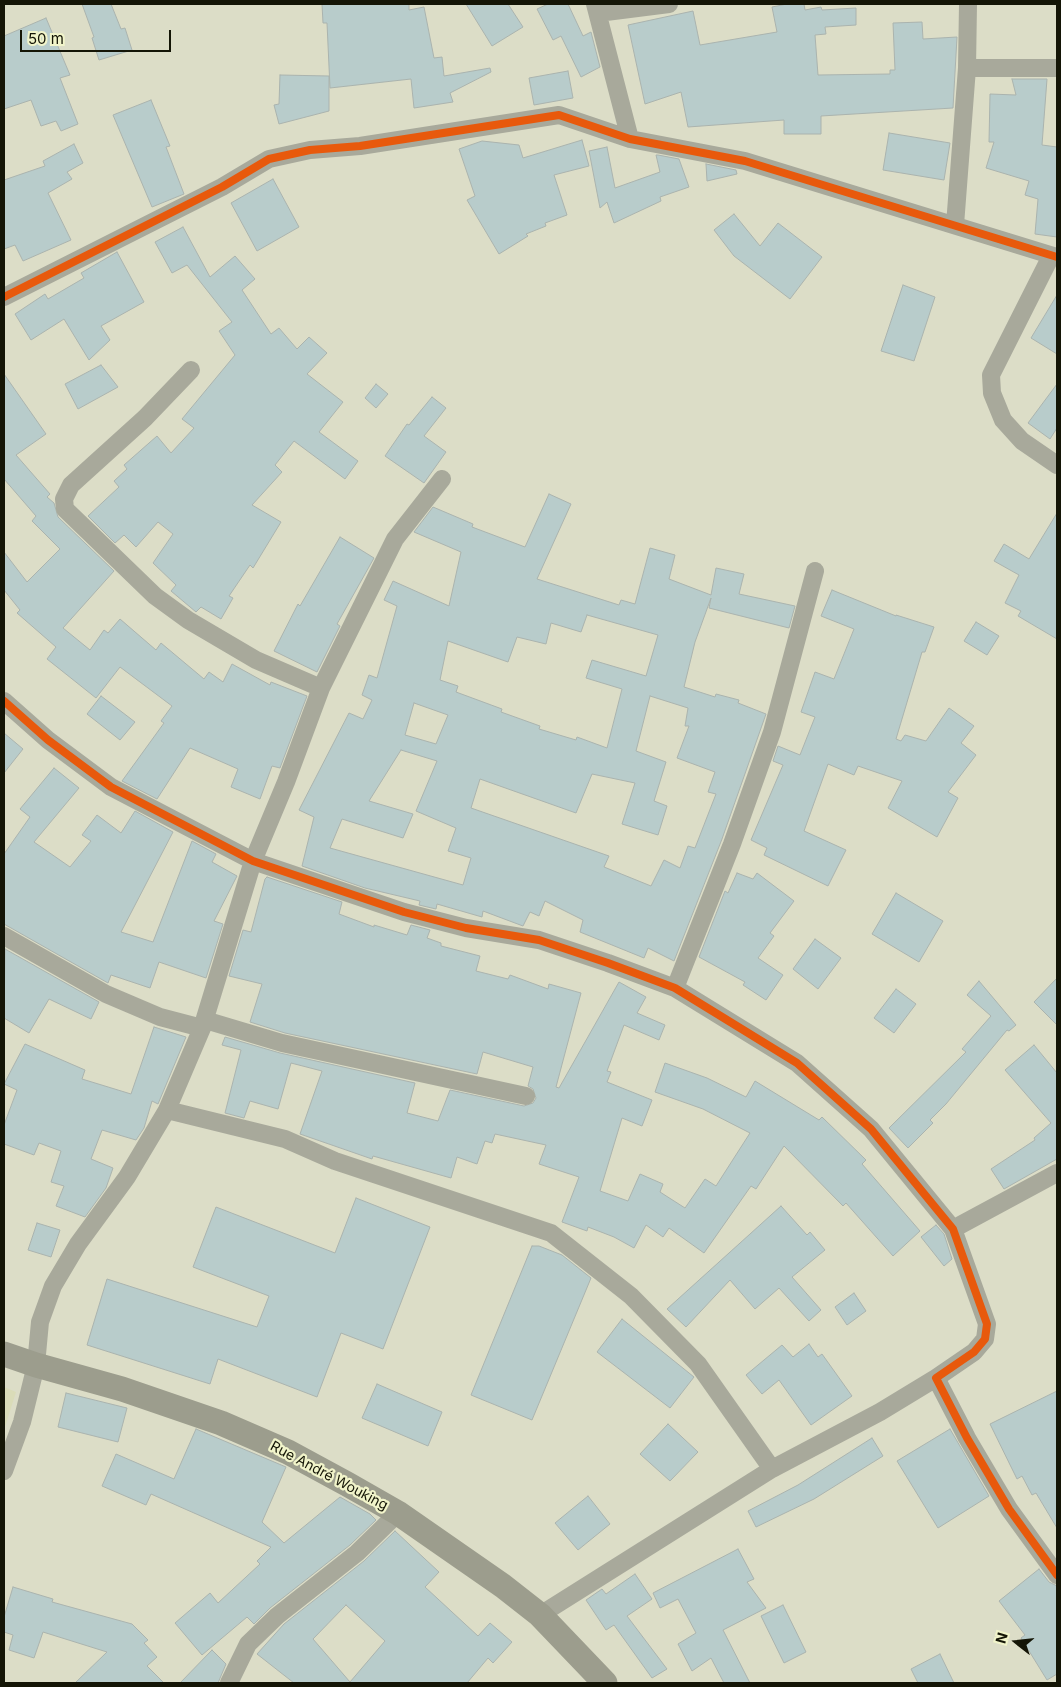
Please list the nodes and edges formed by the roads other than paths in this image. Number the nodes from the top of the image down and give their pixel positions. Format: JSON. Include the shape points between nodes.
{"nodes":[{"id":1,"x":669,"y":4,"type":"edge"},
{"id":2,"x":968,"y":4,"type":"edge"},
{"id":3,"x":597,"y":8,"type":"edge"},
{"id":4,"x":967,"y":68,"type":"junction"},
{"id":5,"x":1057,"y":68,"type":"edge"},
{"id":6,"x":630,"y":139,"type":"junction"},
{"id":7,"x":954,"y":225,"type":"junction"},
{"id":8,"x":1054,"y":256,"type":"edge"},
{"id":9,"x":4,"y":297,"type":"edge"},
{"id":10,"x":191,"y":370,"type":"dead end"},
{"id":11,"x":1057,"y":465,"type":"edge"},
{"id":12,"x":442,"y":479,"type":"dead end"},
{"id":13,"x":815,"y":571,"type":"dead end"},
{"id":14,"x":321,"y":688,"type":"junction"},
{"id":15,"x":4,"y":701,"type":"edge"},
{"id":16,"x":252,"y":861,"type":"junction"},
{"id":17,"x":4,"y":936,"type":"edge"},
{"id":18,"x":675,"y":988,"type":"junction"},
{"id":19,"x":203,"y":1024,"type":"junction"},
{"id":20,"x":526,"y":1096,"type":"dead end"},
{"id":21,"x":167,"y":1110,"type":"junction"},
{"id":22,"x":1057,"y":1174,"type":"edge"},
{"id":23,"x":953,"y":1229,"type":"junction"},
{"id":24,"x":4,"y":1354,"type":"edge"},
{"id":25,"x":36,"y":1365,"type":"junction"},
{"id":26,"x":936,"y":1378,"type":"junction"},
{"id":27,"x":772,"y":1469,"type":"junction"},
{"id":28,"x":4,"y":1471,"type":"edge"},
{"id":29,"x":398,"y":1513,"type":"junction"},
{"id":30,"x":1057,"y":1575,"type":"edge"},
{"id":31,"x":540,"y":1615,"type":"junction"},
{"id":32,"x":229,"y":1683,"type":"edge"},
{"id":33,"x":605,"y":1683,"type":"edge"}],
"edges":[{"from":1,"to":3,"type":"street"},
{"from":2,"to":4,"type":"street"},
{"from":3,"to":6,"type":"street"},
{"from":4,"to":5,"type":"street"},
{"from":4,"to":7,"type":"street"},
{"from":6,"to":7,"type":"street","via":[[745,161]]},
{"from":6,"to":9,"type":"street","via":[[559,115],[360,146],[310,150],[269,159],[222,187]]},
{"from":7,"to":8,"type":"street"},
{"from":8,"to":11,"type":"street","via":[[991,376],[992,393],[1003,420],[1022,440]]},
{"from":10,"to":14,"type":"street","via":[[146,418],[71,485],[64,499],[65,509],[155,596],[181,615],[256,660]]},
{"from":12,"to":14,"type":"street","via":[[395,539]]},
{"from":13,"to":18,"type":"street","via":[[772,732]]},
{"from":14,"to":16,"type":"street"},
{"from":15,"to":16,"type":"street","via":[[48,740],[111,787]]},
{"from":16,"to":18,"type":"street","via":[[404,912],[466,928],[539,940]]},
{"from":16,"to":19,"type":"street"},
{"from":17,"to":19,"type":"street","via":[[106,994],[160,1017]]},
{"from":18,"to":23,"type":"street","via":[[798,1063],[871,1129]]},
{"from":19,"to":20,"type":"street"},
{"from":19,"to":21,"type":"street"},
{"from":21,"to":25,"type":"street","via":[[127,1177],[78,1244],[53,1286],[40,1322]]},
{"from":21,"to":27,"type":"street","via":[[285,1139],[335,1161],[551,1233],[632,1296],[698,1364]]},
{"from":22,"to":23,"type":"street"},
{"from":23,"to":26,"type":"street","via":[[987,1324],[985,1339],[974,1352]]},
{"from":24,"to":25,"type":"street","name":"Rue André Wouking"},
{"from":25,"to":28,"type":"street","via":[[22,1422]]},
{"from":25,"to":29,"type":"street","name":"Rue André Wouking","via":[[122,1389],[221,1423],[288,1452]]},
{"from":26,"to":27,"type":"street","via":[[880,1412]]},
{"from":26,"to":30,"type":"street","via":[[1009,1509]]},
{"from":27,"to":31,"type":"street"},
{"from":29,"to":31,"type":"street","name":"Rue André Wouking","via":[[458,1553]]},
{"from":29,"to":32,"type":"street","via":[[358,1553],[277,1616],[248,1644]]},
{"from":31,"to":33,"type":"street","name":"Rue André Wouking"}]}
